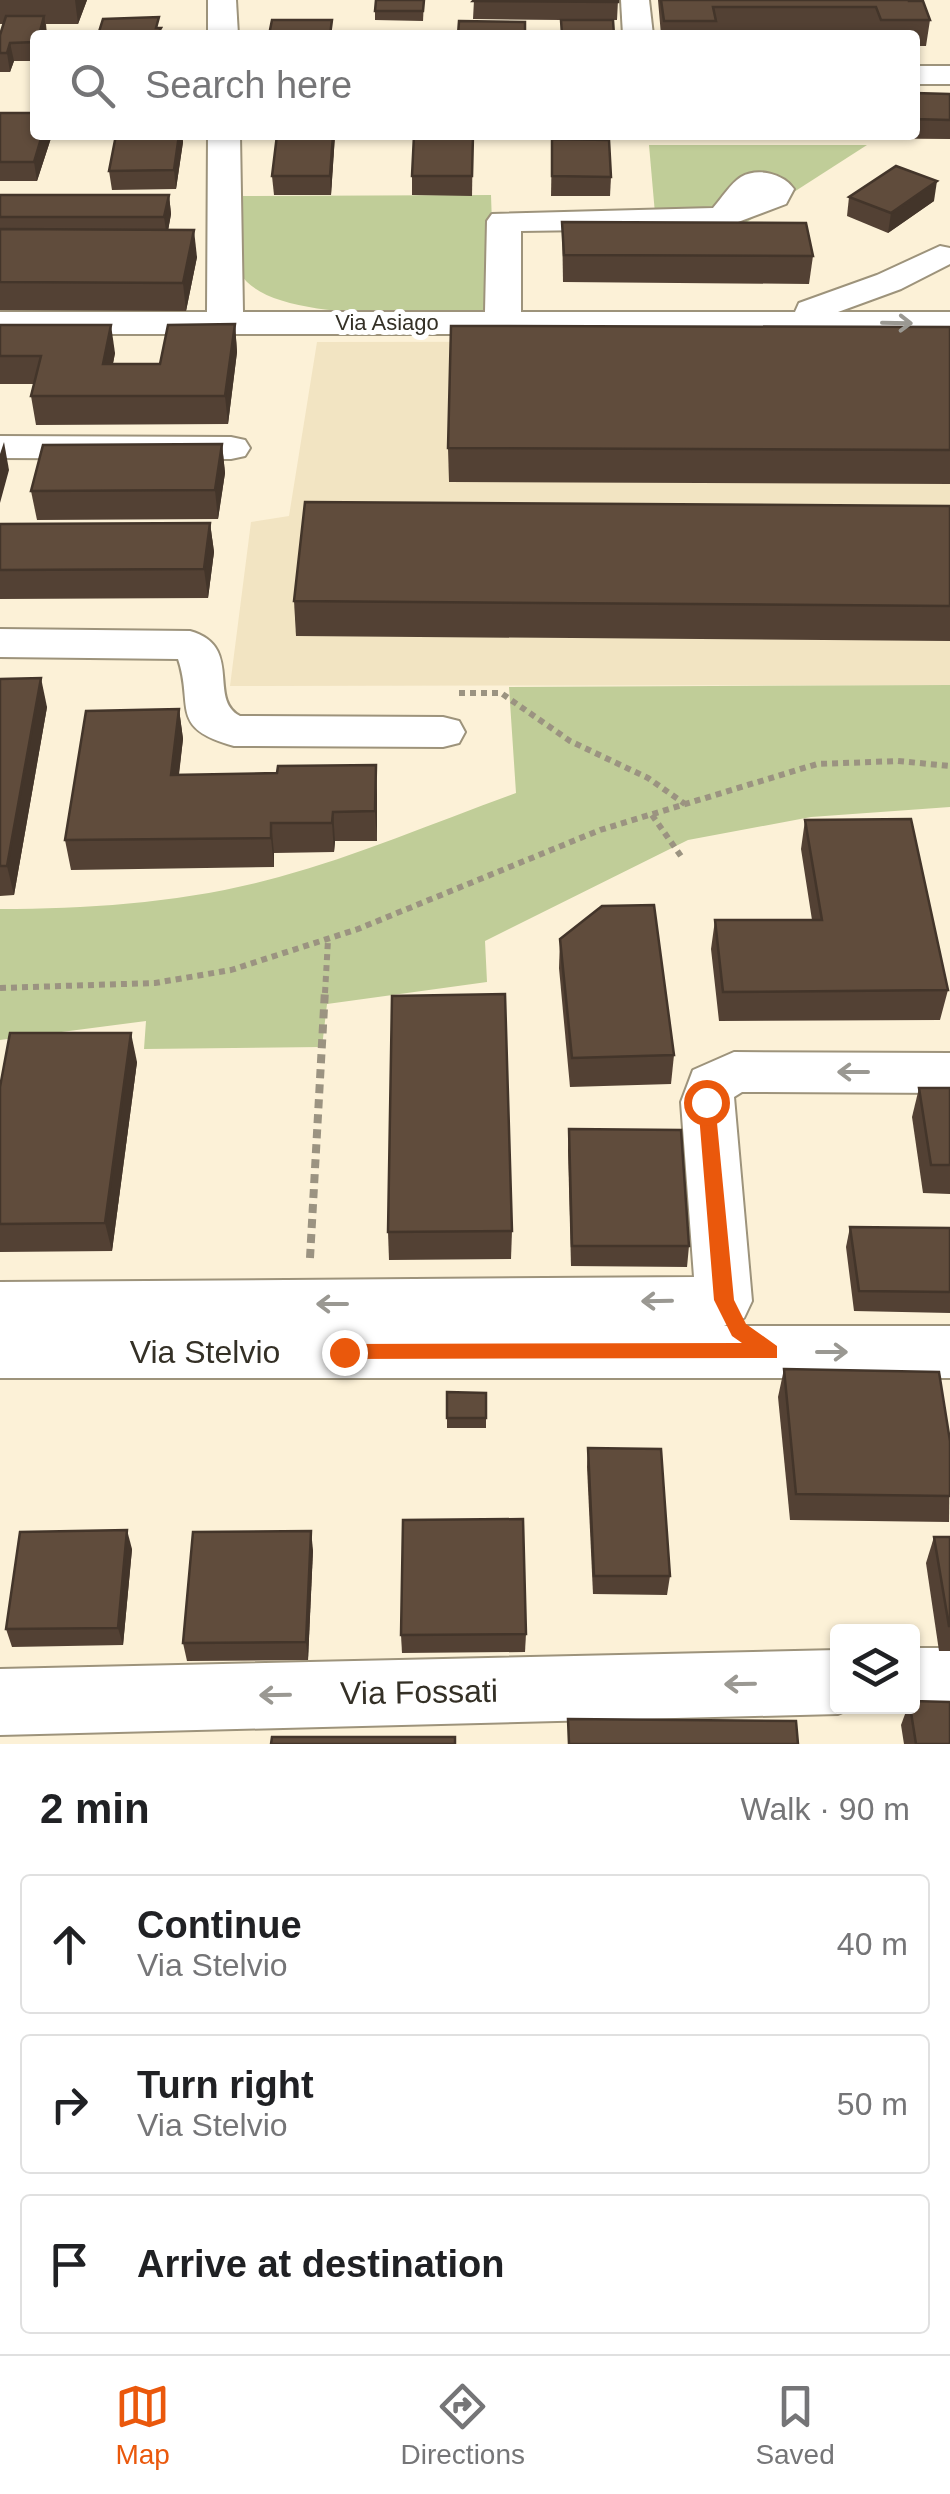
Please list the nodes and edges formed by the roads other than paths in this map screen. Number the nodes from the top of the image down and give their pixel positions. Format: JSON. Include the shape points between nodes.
{"nodes":[{"id":1,"x":222,"y":0,"type":"edge"},
{"id":2,"x":634,"y":0,"type":"edge"},
{"id":3,"x":223,"y":30,"type":"edge"},
{"id":4,"x":637,"y":30,"type":"edge"},
{"id":5,"x":920,"y":75,"type":"edge"},
{"id":6,"x":950,"y":75,"type":"edge"},
{"id":7,"x":224,"y":140,"type":"edge"},
{"id":8,"x":722,"y":218,"type":"edge"},
{"id":9,"x":945,"y":253,"type":"edge"},
{"id":10,"x":950,"y":303,"type":"edge"},
{"id":11,"x":774,"y":321,"type":"junction"},
{"id":12,"x":226,"y":322,"type":"junction"},
{"id":13,"x":503,"y":322,"type":"junction"},
{"id":14,"x":0,"y":323,"type":"edge"},
{"id":15,"x":950,"y":324,"type":"edge"},
{"id":16,"x":0,"y":447,"type":"edge"},
{"id":17,"x":231,"y":448,"type":"dead end"},
{"id":18,"x":0,"y":642,"type":"edge"},
{"id":19,"x":443,"y":732,"type":"dead end"},
{"id":20,"x":950,"y":1073,"type":"edge"},
{"id":21,"x":724,"y":1300,"type":"junction"},
{"id":22,"x":0,"y":1307,"type":"edge"},
{"id":23,"x":0,"y":1352,"type":"edge"},
{"id":24,"x":770,"y":1352,"type":"junction"},
{"id":25,"x":950,"y":1352,"type":"edge"},
{"id":26,"x":920,"y":1680,"type":"edge"},
{"id":27,"x":950,"y":1680,"type":"edge"},
{"id":28,"x":830,"y":1682,"type":"edge"},
{"id":29,"x":0,"y":1702,"type":"edge"}],
"edges":[{"from":1,"to":3,"type":"street"},
{"from":2,"to":4,"type":"street"},
{"from":5,"to":6,"type":"street"},
{"from":7,"to":12,"type":"street"},
{"from":8,"to":13,"type":"street","via":[[504,221]]},
{"from":9,"to":10,"type":"street","via":[[931,276]]},
{"from":9,"to":11,"type":"street","name":"Via Asiago","via":[[874,288]]},
{"from":11,"to":13,"type":"street","name":"Via Asiago"},
{"from":11,"to":15,"type":"street","name":"Via Asiago","one_way":true},
{"from":12,"to":13,"type":"street","name":"Via Asiago"},
{"from":12,"to":14,"type":"street","name":"Via Asiago"},
{"from":16,"to":17,"type":"street"},
{"from":18,"to":19,"type":"street","via":[[190,645],[201,658],[207,711],[234,731]]},
{"from":20,"to":21,"type":"street","one_way":true,"via":[[734,1072],[711,1084],[706,1102]]},
{"from":21,"to":22,"type":"street","name":"Via Stelvio","one_way":true},
{"from":21,"to":24,"type":"street","via":[[739,1330]]},
{"from":23,"to":24,"type":"street","name":"Via Stelvio"},
{"from":24,"to":25,"type":"street","name":"Via Stelvio","one_way":true},
{"from":26,"to":27,"type":"street"},
{"from":28,"to":29,"type":"street","name":"Via Fossati","one_way":true}]}
